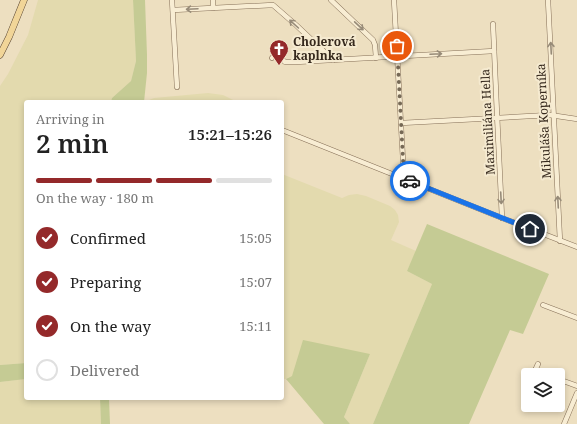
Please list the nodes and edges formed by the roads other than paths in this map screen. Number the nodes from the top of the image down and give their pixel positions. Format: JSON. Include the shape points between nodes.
{"nodes":[{"id":1,"x":24,"y":0,"type":"edge"},
{"id":2,"x":172,"y":0,"type":"edge"},
{"id":3,"x":213,"y":0,"type":"edge"},
{"id":4,"x":331,"y":0,"type":"edge"},
{"id":5,"x":394,"y":0,"type":"edge"},
{"id":6,"x":548,"y":0,"type":"edge"},
{"id":7,"x":273,"y":2,"type":"edge"},
{"id":8,"x":214,"y":8,"type":"junction"},
{"id":9,"x":173,"y":10,"type":"junction"},
{"id":10,"x":493,"y":24,"type":"dead end"},
{"id":11,"x":494,"y":51,"type":"junction"},
{"id":12,"x":0,"y":55,"type":"edge"},
{"id":13,"x":398,"y":57,"type":"junction"},
{"id":14,"x":272,"y":58,"type":"dead end"},
{"id":15,"x":376,"y":58,"type":"junction"},
{"id":16,"x":333,"y":60,"type":"junction"},
{"id":17,"x":177,"y":87,"type":"dead end"},
{"id":18,"x":554,"y":115,"type":"junction"},
{"id":19,"x":497,"y":118,"type":"junction"},
{"id":20,"x":577,"y":118,"type":"edge"},
{"id":21,"x":401,"y":122,"type":"junction"},
{"id":22,"x":284,"y":131,"type":"edge"},
{"id":23,"x":404,"y":178,"type":"junction"},
{"id":24,"x":502,"y":218,"type":"junction"},
{"id":25,"x":560,"y":241,"type":"junction"},
{"id":26,"x":577,"y":247,"type":"edge"},
{"id":27,"x":543,"y":305,"type":"dead end"},
{"id":28,"x":577,"y":318,"type":"edge"},
{"id":29,"x":538,"y":364,"type":"dead end"},
{"id":30,"x":536,"y":368,"type":"edge"},
{"id":31,"x":565,"y":382,"type":"edge"},
{"id":32,"x":577,"y":386,"type":"edge"},
{"id":33,"x":577,"y":393,"type":"edge"},
{"id":34,"x":564,"y":424,"type":"edge"}],
"edges":[{"from":1,"to":12,"type":"main road"},
{"from":2,"to":9,"type":"street"},
{"from":3,"to":8,"type":"street"},
{"from":4,"to":15,"type":"street","one_way":true,"via":[[373,40]]},
{"from":5,"to":13,"type":"street"},
{"from":18,"to":6,"type":"street","name":"Mikuláša Koperníka","one_way":true},
{"from":7,"to":8,"type":"street"},
{"from":16,"to":7,"type":"street","one_way":true},
{"from":8,"to":9,"type":"street","one_way":true},
{"from":9,"to":17,"type":"street"},
{"from":10,"to":11,"type":"street","name":"Maximiliána Hella"},
{"from":13,"to":11,"type":"street","one_way":true},
{"from":11,"to":19,"type":"street","name":"Maximiliána Hella"},
{"from":13,"to":15,"type":"street"},
{"from":13,"to":21,"type":"street"},
{"from":14,"to":16,"type":"street","via":[[276,54],[285,62]]},
{"from":15,"to":16,"type":"street"},
{"from":18,"to":19,"type":"street"},
{"from":18,"to":20,"type":"street"},
{"from":25,"to":18,"type":"street","name":"Mikuláša Koperníka","one_way":true},
{"from":19,"to":21,"type":"street"},
{"from":19,"to":24,"type":"street","name":"Maximiliána Hella","one_way":true},
{"from":21,"to":23,"type":"street"},
{"from":22,"to":23,"type":"street"},
{"from":23,"to":24,"type":"street"},
{"from":24,"to":25,"type":"street"},
{"from":25,"to":26,"type":"street"},
{"from":27,"to":28,"type":"street"},
{"from":29,"to":30,"type":"street"},
{"from":31,"to":32,"type":"street"},
{"from":33,"to":34,"type":"street"}]}
